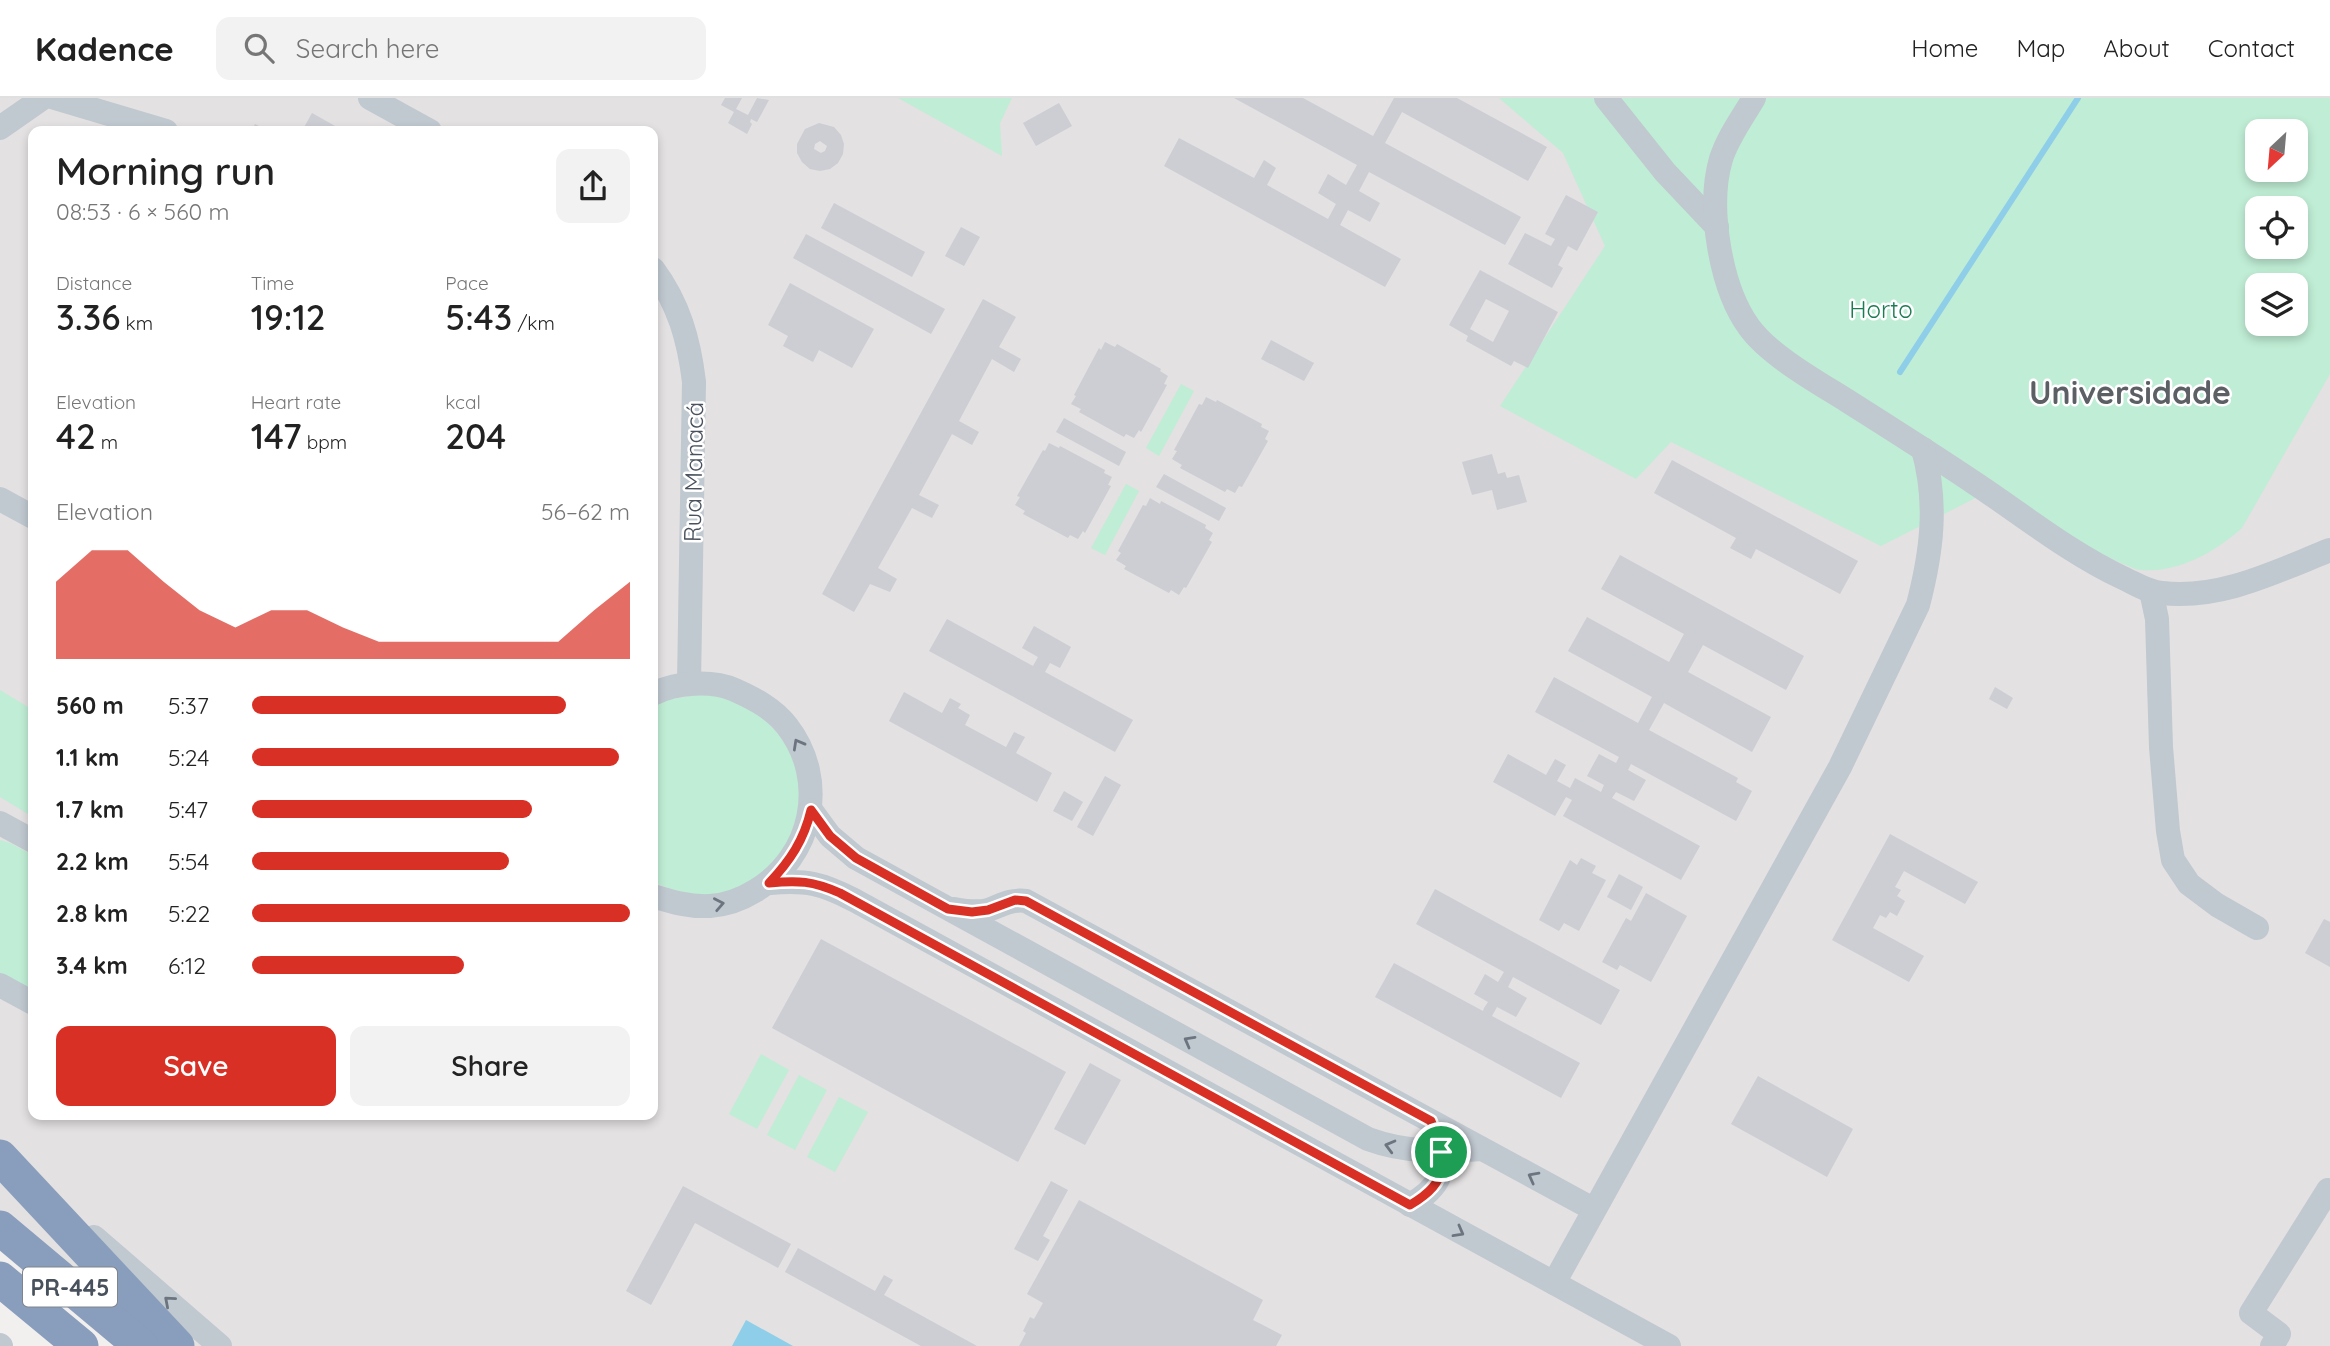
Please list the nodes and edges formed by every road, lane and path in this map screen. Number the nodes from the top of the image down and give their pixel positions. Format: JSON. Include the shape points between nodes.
{"nodes":[{"id":1,"x":43,"y":98,"type":"edge"},
{"id":2,"x":55,"y":98,"type":"edge"},
{"id":3,"x":370,"y":98,"type":"edge"},
{"id":4,"x":1606,"y":98,"type":"edge"},
{"id":5,"x":1754,"y":98,"type":"edge"},
{"id":6,"x":149,"y":126,"type":"edge"},
{"id":7,"x":421,"y":126,"type":"edge"},
{"id":8,"x":0,"y":128,"type":"edge"},
{"id":9,"x":1717,"y":227,"type":"junction"},
{"id":10,"x":658,"y":276,"type":"edge"},
{"id":11,"x":1930,"y":454,"type":"junction"},
{"id":12,"x":0,"y":499,"type":"edge"},
{"id":13,"x":28,"y":514,"type":"edge"},
{"id":14,"x":2330,"y":550,"type":"edge"},
{"id":15,"x":2157,"y":592,"type":"junction"},
{"id":16,"x":690,"y":684,"type":"junction"},
{"id":17,"x":658,"y":693,"type":"edge"},
{"id":18,"x":811,"y":810,"type":"junction"},
{"id":19,"x":769,"y":883,"type":"junction"},
{"id":20,"x":658,"y":898,"type":"edge"},
{"id":21,"x":948,"y":909,"type":"junction"},
{"id":22,"x":2257,"y":928,"type":"dead end"},
{"id":23,"x":0,"y":985,"type":"edge"},
{"id":24,"x":28,"y":1000,"type":"edge"},
{"id":25,"x":1431,"y":1121,"type":"junction"},
{"id":26,"x":1482,"y":1149,"type":"junction"},
{"id":27,"x":1441,"y":1152,"type":"junction"},
{"id":28,"x":0,"y":1156,"type":"edge"},
{"id":29,"x":2328,"y":1190,"type":"edge"},
{"id":30,"x":1410,"y":1205,"type":"junction"},
{"id":31,"x":1593,"y":1209,"type":"junction"},
{"id":32,"x":0,"y":1228,"type":"edge"},
{"id":33,"x":0,"y":1279,"type":"edge"},
{"id":34,"x":1554,"y":1283,"type":"junction"},
{"id":35,"x":0,"y":1311,"type":"edge"},
{"id":36,"x":53,"y":1346,"type":"edge"},
{"id":37,"x":81,"y":1346,"type":"edge"},
{"id":38,"x":141,"y":1346,"type":"edge"},
{"id":39,"x":177,"y":1346,"type":"edge"},
{"id":40,"x":220,"y":1346,"type":"edge"},
{"id":41,"x":1669,"y":1346,"type":"edge"},
{"id":42,"x":2272,"y":1346,"type":"edge"}],
"edges":[{"from":1,"to":8,"type":"street"},
{"from":2,"to":6,"type":"street"},
{"from":3,"to":7,"type":"street"},
{"from":4,"to":9,"type":"street","via":[[1665,172]]},
{"from":5,"to":9,"type":"street","via":[[1721,158],[1715,191]]},
{"from":9,"to":11,"type":"street","via":[[1734,298],[1750,328],[1777,354]]},
{"from":10,"to":16,"type":"street","name":"Rua Manacá","via":[[684,327],[694,382]]},
{"from":11,"to":15,"type":"street","via":[[2099,567]]},
{"from":11,"to":31,"type":"street","via":[[1932,517],[1914,615],[1840,767]]},
{"from":12,"to":13,"type":"street"},
{"from":14,"to":15,"type":"street","via":[[2239,586],[2189,594]]},
{"from":15,"to":22,"type":"street","via":[[2161,747],[2173,860],[2189,884]]},
{"from":16,"to":17,"type":"street"},
{"from":18,"to":16,"type":"street","one_way":true,"via":[[805,757],[787,726],[760,701],[726,686]]},
{"from":18,"to":19,"type":"street","via":[[791,860]]},
{"from":18,"to":21,"type":"street","via":[[850,854]]},
{"from":20,"to":19,"type":"street","one_way":true,"via":[[681,905],[712,906],[743,898]]},
{"from":19,"to":30,"type":"street","via":[[802,880],[840,893]]},
{"from":21,"to":25,"type":"street","via":[[972,912],[1026,901]]},
{"from":27,"to":21,"type":"street","one_way":true,"via":[[1403,1149],[1368,1139]]},
{"from":23,"to":24,"type":"street"},
{"from":25,"to":26,"type":"street"},
{"from":25,"to":27,"type":"street"},
{"from":26,"to":27,"type":"street"},
{"from":31,"to":26,"type":"street","one_way":true},
{"from":27,"to":30,"type":"street","via":[[1439,1180]]},
{"from":28,"to":39,"type":"highway"},
{"from":40,"to":28,"type":"street","number":"PR-445","one_way":true},
{"from":29,"to":42,"type":"street","via":[[2251,1313],[2279,1334]]},
{"from":30,"to":34,"type":"street","one_way":true},
{"from":31,"to":34,"type":"street"},
{"from":32,"to":38,"type":"highway","number":"PR-445"},
{"from":33,"to":37,"type":"highway","number":"PR-445"},
{"from":34,"to":41,"type":"street"},
{"from":35,"to":36,"type":"highway"}]}
